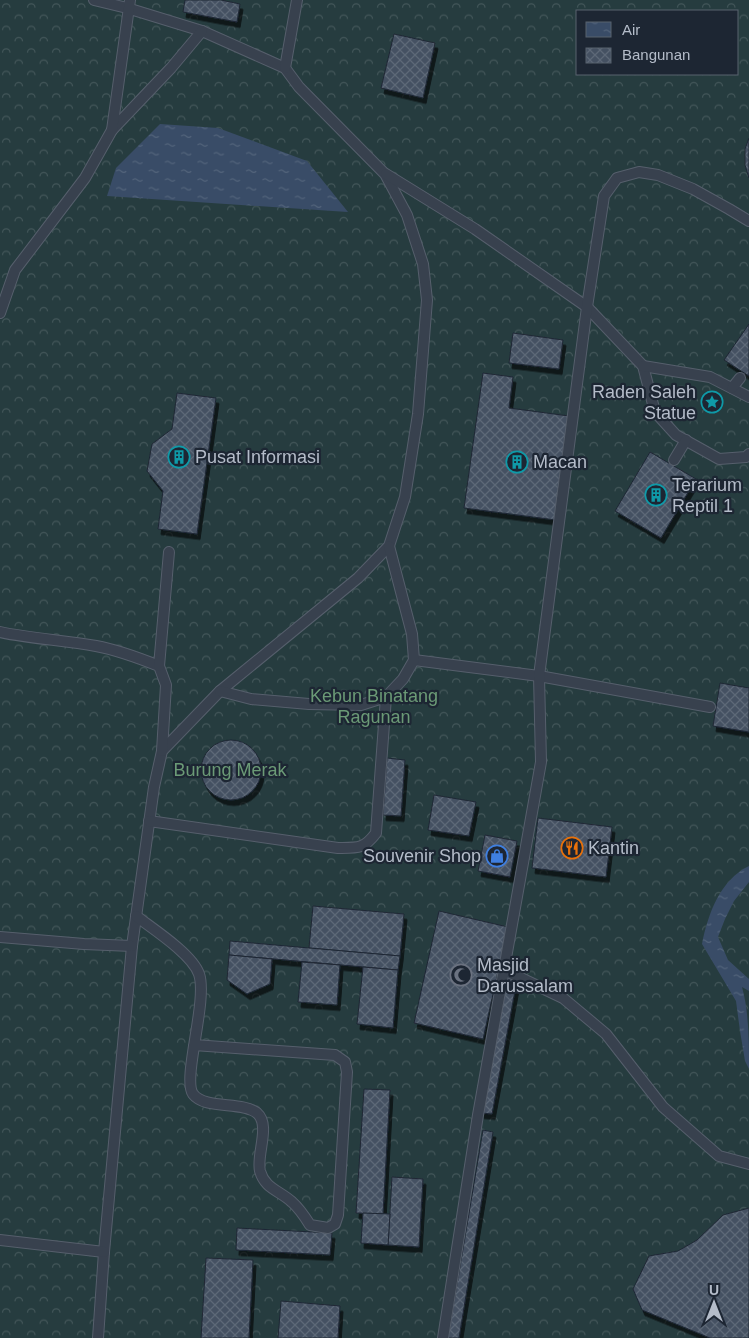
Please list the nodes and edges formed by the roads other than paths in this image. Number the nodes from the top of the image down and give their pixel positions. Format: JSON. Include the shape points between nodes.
{"nodes":[{"id":1,"x":94,"y":0,"type":"edge"},
{"id":2,"x":297,"y":0,"type":"edge"},
{"id":3,"x":129,"y":4,"type":"edge"},
{"id":4,"x":202,"y":31,"type":"junction"},
{"id":5,"x":285,"y":68,"type":"junction"},
{"id":6,"x":112,"y":130,"type":"junction"},
{"id":7,"x":385,"y":174,"type":"junction"},
{"id":8,"x":749,"y":221,"type":"edge"},
{"id":9,"x":587,"y":307,"type":"junction"},
{"id":10,"x":0,"y":313,"type":"edge"},
{"id":11,"x":643,"y":366,"type":"junction"},
{"id":12,"x":740,"y":378,"type":"dead end"},
{"id":13,"x":732,"y":388,"type":"junction"},
{"id":14,"x":749,"y":397,"type":"edge"},
{"id":15,"x":686,"y":440,"type":"junction"},
{"id":16,"x":749,"y":454,"type":"edge"},
{"id":17,"x":674,"y":460,"type":"dead end"},
{"id":18,"x":389,"y":546,"type":"junction"},
{"id":19,"x":169,"y":552,"type":"dead end"},
{"id":20,"x":0,"y":632,"type":"edge"},
{"id":21,"x":414,"y":660,"type":"junction"},
{"id":22,"x":159,"y":666,"type":"junction"},
{"id":23,"x":539,"y":676,"type":"junction"},
{"id":24,"x":220,"y":691,"type":"junction"},
{"id":25,"x":386,"y":697,"type":"junction"},
{"id":26,"x":710,"y":707,"type":"dead end"},
{"id":27,"x":162,"y":751,"type":"junction"},
{"id":28,"x":149,"y":822,"type":"junction"},
{"id":29,"x":136,"y":916,"type":"junction"},
{"id":30,"x":0,"y":937,"type":"edge"},
{"id":31,"x":132,"y":946,"type":"junction"},
{"id":32,"x":504,"y":970,"type":"junction"},
{"id":33,"x":194,"y":1045,"type":"junction"},
{"id":34,"x":749,"y":1164,"type":"edge"},
{"id":35,"x":0,"y":1240,"type":"edge"},
{"id":36,"x":104,"y":1252,"type":"junction"},
{"id":37,"x":98,"y":1338,"type":"edge"},
{"id":38,"x":443,"y":1338,"type":"edge"}],
"edges":[{"from":1,"to":3,"type":"lane"},
{"from":2,"to":5,"type":"lane"},
{"from":3,"to":4,"type":"lane"},
{"from":3,"to":6,"type":"lane"},
{"from":4,"to":5,"type":"lane"},
{"from":4,"to":6,"type":"lane"},
{"from":5,"to":7,"type":"lane","via":[[299,87]]},
{"from":6,"to":10,"type":"lane","via":[[85,178],[14,270]]},
{"from":7,"to":9,"type":"lane","via":[[475,229]]},
{"from":7,"to":18,"type":"lane","via":[[407,215],[423,264],[427,300],[418,414],[404,497]]},
{"from":8,"to":9,"type":"lane","via":[[693,189],[658,175],[639,172],[617,178],[604,196]]},
{"from":9,"to":11,"type":"lane"},
{"from":9,"to":23,"type":"lane"},
{"from":11,"to":13,"type":"lane","via":[[710,377]]},
{"from":11,"to":15,"type":"lane","via":[[655,412],[676,435]]},
{"from":12,"to":13,"type":"lane"},
{"from":13,"to":14,"type":"lane"},
{"from":15,"to":16,"type":"lane","via":[[719,459]]},
{"from":15,"to":17,"type":"lane"},
{"from":18,"to":21,"type":"lane","via":[[412,634]]},
{"from":18,"to":24,"type":"lane","via":[[358,578]]},
{"from":19,"to":22,"type":"lane"},
{"from":20,"to":22,"type":"lane","via":[[97,646]]},
{"from":21,"to":23,"type":"lane"},
{"from":21,"to":25,"type":"lane","via":[[403,679]]},
{"from":22,"to":27,"type":"lane","via":[[166,685]]},
{"from":23,"to":26,"type":"lane"},
{"from":23,"to":32,"type":"lane","via":[[540,762]]},
{"from":24,"to":25,"type":"lane","via":[[251,699],[309,704],[361,705]]},
{"from":24,"to":27,"type":"lane"},
{"from":25,"to":28,"type":"lane","via":[[376,833],[368,844],[338,848]]},
{"from":27,"to":28,"type":"lane"},
{"from":28,"to":29,"type":"lane"},
{"from":29,"to":31,"type":"lane"},
{"from":29,"to":33,"type":"lane","via":[[182,952],[200,975],[200,1008]]},
{"from":30,"to":31,"type":"lane"},
{"from":31,"to":36,"type":"lane"},
{"from":32,"to":34,"type":"lane","via":[[563,998],[606,1034],[663,1107],[719,1156]]},
{"from":32,"to":38,"type":"lane"},
{"from":33,"to":33,"type":"lane","via":[[335,1055],[345,1062],[347,1072],[335,1224],[328,1228],[310,1226],[291,1201],[264,1182],[260,1169],[264,1128],[259,1114],[248,1107],[223,1106],[198,1099],[192,1093]]},
{"from":35,"to":36,"type":"lane"},
{"from":36,"to":37,"type":"lane"}]}
